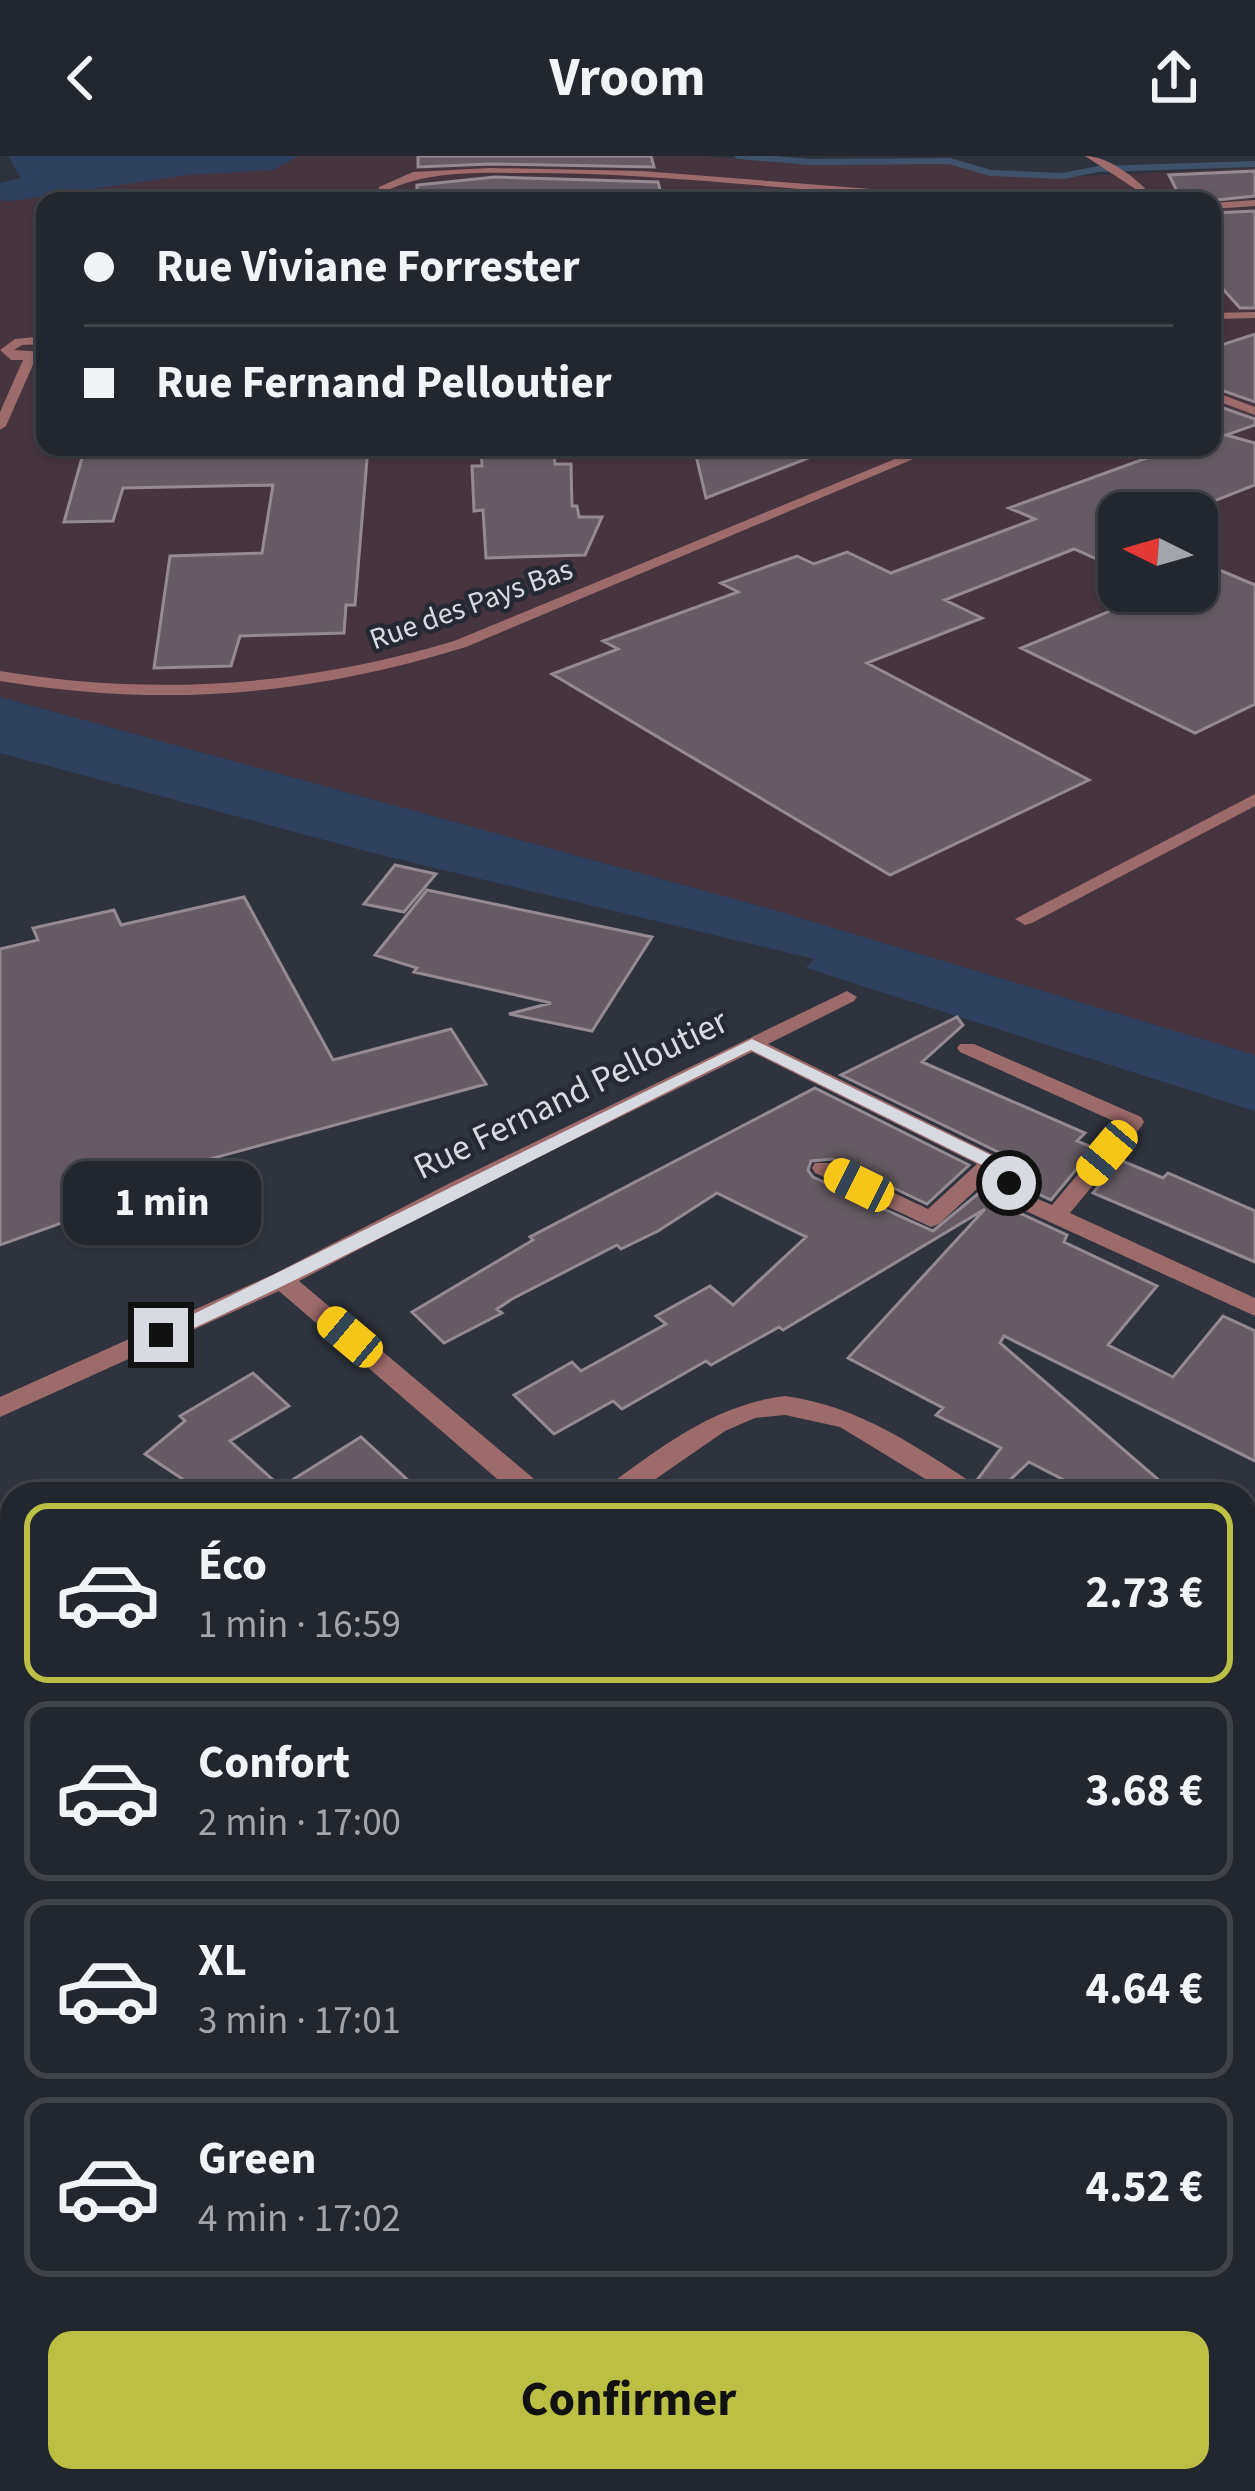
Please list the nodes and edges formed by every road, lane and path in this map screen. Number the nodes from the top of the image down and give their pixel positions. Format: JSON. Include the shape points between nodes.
{"nodes":[{"id":1,"x":1090,"y":156,"type":"edge"},
{"id":2,"x":383,"y":192,"type":"edge"},
{"id":3,"x":872,"y":192,"type":"edge"},
{"id":4,"x":1143,"y":192,"type":"edge"},
{"id":5,"x":1255,"y":203,"type":"edge"},
{"id":6,"x":1221,"y":205,"type":"edge"},
{"id":7,"x":1255,"y":315,"type":"edge"},
{"id":8,"x":1221,"y":316,"type":"edge"},
{"id":9,"x":36,"y":342,"type":"edge"},
{"id":10,"x":4,"y":347,"type":"edge"},
{"id":11,"x":36,"y":357,"type":"edge"},
{"id":12,"x":36,"y":361,"type":"edge"},
{"id":13,"x":1221,"y":398,"type":"edge"},
{"id":14,"x":1255,"y":411,"type":"edge"},
{"id":15,"x":0,"y":426,"type":"edge"},
{"id":16,"x":913,"y":456,"type":"edge"},
{"id":17,"x":0,"y":676,"type":"edge"},
{"id":18,"x":1255,"y":799,"type":"edge"},
{"id":19,"x":1025,"y":919,"type":"dead end"},
{"id":20,"x":848,"y":998,"type":"dead end"},
{"id":21,"x":752,"y":1044,"type":"junction"},
{"id":22,"x":967,"y":1048,"type":"dead end"},
{"id":23,"x":992,"y":1163,"type":"junction"},
{"id":24,"x":823,"y":1168,"type":"dead end"},
{"id":25,"x":1055,"y":1216,"type":"junction"},
{"id":26,"x":282,"y":1280,"type":"junction"},
{"id":27,"x":1255,"y":1309,"type":"edge"},
{"id":28,"x":0,"y":1408,"type":"edge"},
{"id":29,"x":517,"y":1482,"type":"edge"},
{"id":30,"x":632,"y":1482,"type":"edge"},
{"id":31,"x":950,"y":1482,"type":"edge"}],
"edges":[{"from":1,"to":4,"type":"street"},
{"from":2,"to":3,"type":"street","via":[[413,175],[626,169]]},
{"from":5,"to":6,"type":"street"},
{"from":7,"to":8,"type":"street"},
{"from":9,"to":10,"type":"street"},
{"from":10,"to":11,"type":"street"},
{"from":12,"to":15,"type":"street"},
{"from":13,"to":14,"type":"street"},
{"from":16,"to":17,"type":"street","name":"Rue des Pays Bas","via":[[396,664],[213,692],[114,691]]},
{"from":18,"to":19,"type":"street"},
{"from":20,"to":21,"type":"street","name":"Rue Fernand Pelloutier"},
{"from":21,"to":23,"type":"street"},
{"from":21,"to":26,"type":"street","name":"Rue Fernand Pelloutier"},
{"from":22,"to":25,"type":"street","via":[[1133,1122]]},
{"from":23,"to":24,"type":"street","via":[[931,1219]]},
{"from":23,"to":25,"type":"street","via":[[1025,1202]]},
{"from":25,"to":27,"type":"street"},
{"from":26,"to":28,"type":"street","name":"Rue Fernand Pelloutier"},
{"from":26,"to":29,"type":"street"},
{"from":30,"to":31,"type":"street","via":[[717,1424],[760,1406],[800,1403],[835,1412]]}]}
